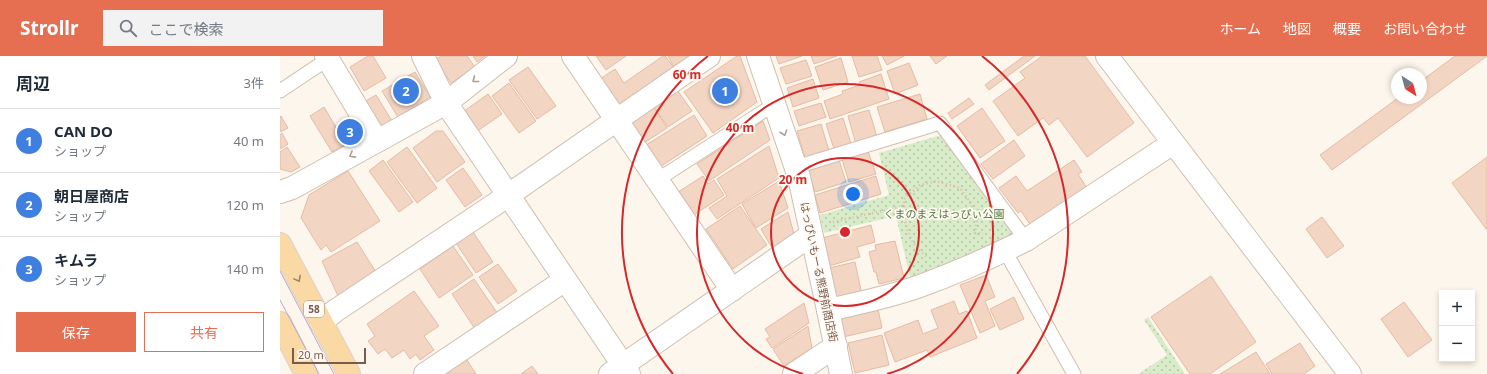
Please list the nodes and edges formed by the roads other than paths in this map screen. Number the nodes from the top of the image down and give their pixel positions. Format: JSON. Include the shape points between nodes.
{"nodes":[{"id":1,"x":424,"y":56,"type":"edge"},
{"id":2,"x":506,"y":56,"type":"edge"},
{"id":3,"x":572,"y":56,"type":"edge"},
{"id":4,"x":709,"y":56,"type":"edge"},
{"id":5,"x":758,"y":56,"type":"edge"},
{"id":6,"x":1106,"y":56,"type":"edge"},
{"id":7,"x":327,"y":58,"type":"edge"},
{"id":8,"x":280,"y":91,"type":"edge"},
{"id":9,"x":446,"y":103,"type":"junction"},
{"id":10,"x":774,"y":104,"type":"junction"},
{"id":11,"x":616,"y":119,"type":"junction"},
{"id":12,"x":377,"y":141,"type":"junction"},
{"id":13,"x":1173,"y":143,"type":"junction"},
{"id":14,"x":796,"y":168,"type":"junction"},
{"id":15,"x":658,"y":180,"type":"junction"},
{"id":16,"x":280,"y":192,"type":"edge"},
{"id":17,"x":507,"y":195,"type":"junction"},
{"id":18,"x":810,"y":231,"type":"junction"},
{"id":19,"x":1026,"y":240,"type":"junction"},
{"id":20,"x":280,"y":244,"type":"edge"},
{"id":21,"x":1005,"y":251,"type":"junction"},
{"id":22,"x":565,"y":280,"type":"junction"},
{"id":23,"x":732,"y":290,"type":"junction"},
{"id":24,"x":828,"y":310,"type":"junction"},
{"id":25,"x":321,"y":322,"type":"junction"},
{"id":26,"x":280,"y":323,"type":"edge"},
{"id":27,"x":285,"y":345,"type":"edge"},
{"id":28,"x":836,"y":346,"type":"junction"},
{"id":29,"x":620,"y":371,"type":"edge"},
{"id":30,"x":306,"y":374,"type":"edge"},
{"id":31,"x":349,"y":374,"type":"edge"},
{"id":32,"x":425,"y":374,"type":"edge"},
{"id":33,"x":794,"y":374,"type":"edge"},
{"id":34,"x":841,"y":374,"type":"edge"},
{"id":35,"x":1074,"y":374,"type":"edge"},
{"id":36,"x":1350,"y":374,"type":"edge"}],
"edges":[{"from":1,"to":9,"type":"street"},
{"from":2,"to":9,"type":"street","one_way":true},
{"from":3,"to":11,"type":"street"},
{"from":4,"to":11,"type":"street"},
{"from":5,"to":10,"type":"street","name":"はっぴいもーる熊野前商店街"},
{"from":6,"to":13,"type":"street"},
{"from":7,"to":8,"type":"lane"},
{"from":7,"to":12,"type":"street"},
{"from":9,"to":12,"type":"street"},
{"from":9,"to":17,"type":"street"},
{"from":10,"to":14,"type":"street","name":"はっぴいもーる熊野前商店街","one_way":true},
{"from":10,"to":15,"type":"lane"},
{"from":11,"to":15,"type":"street"},
{"from":11,"to":17,"type":"street"},
{"from":12,"to":16,"type":"street","one_way":true,"via":[[292,188]]},
{"from":13,"to":19,"type":"street"},
{"from":13,"to":36,"type":"street"},
{"from":14,"to":18,"type":"street","name":"はっぴいもーる熊野前商店街"},
{"from":14,"to":19,"type":"lane","via":[[940,124]]},
{"from":15,"to":23,"type":"street"},
{"from":17,"to":22,"type":"street"},
{"from":17,"to":25,"type":"street"},
{"from":18,"to":23,"type":"street"},
{"from":18,"to":24,"type":"street","name":"はっぴいもーる熊野前商店街"},
{"from":19,"to":21,"type":"street"},
{"from":20,"to":25,"type":"main road","number":"58","one_way":true},
{"from":21,"to":24,"type":"street","via":[[919,286]]},
{"from":21,"to":35,"type":"lane"},
{"from":22,"to":29,"type":"street"},
{"from":22,"to":32,"type":"street"},
{"from":23,"to":29,"type":"street"},
{"from":24,"to":28,"type":"street","name":"はっぴいもーる熊野前商店街"},
{"from":25,"to":31,"type":"main road","number":"58"},
{"from":26,"to":27,"type":"main road"},
{"from":27,"to":30,"type":"main road"},
{"from":28,"to":33,"type":"street"},
{"from":28,"to":34,"type":"street","name":"はっぴいもーる熊野前商店街"}]}
